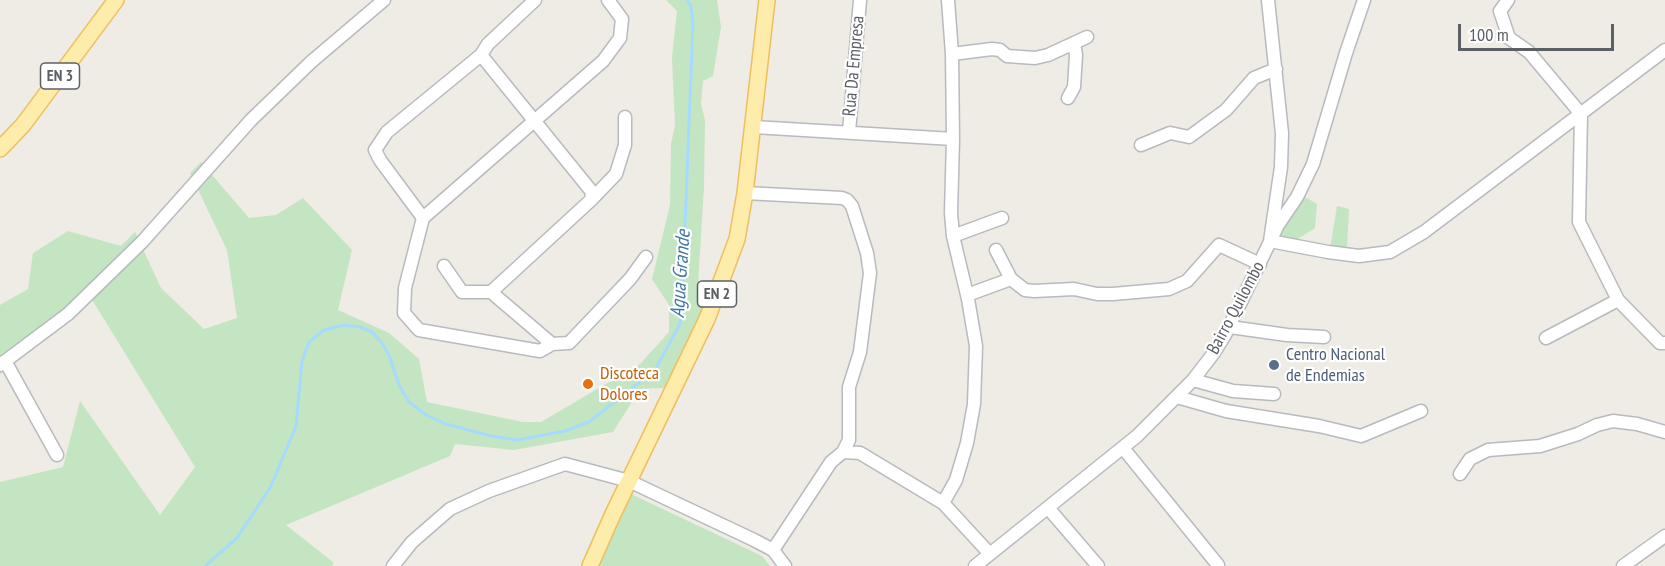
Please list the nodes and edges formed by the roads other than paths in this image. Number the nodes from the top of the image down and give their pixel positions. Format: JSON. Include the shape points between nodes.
{"nodes":[{"id":1,"x":116,"y":0,"type":"edge"},
{"id":2,"x":384,"y":0,"type":"edge"},
{"id":3,"x":535,"y":0,"type":"edge"},
{"id":4,"x":608,"y":0,"type":"edge"},
{"id":5,"x":767,"y":0,"type":"edge"},
{"id":6,"x":860,"y":0,"type":"edge"},
{"id":7,"x":948,"y":0,"type":"edge"},
{"id":8,"x":1268,"y":0,"type":"edge"},
{"id":9,"x":1364,"y":0,"type":"edge"},
{"id":10,"x":1508,"y":0,"type":"edge"},
{"id":11,"x":1087,"y":37,"type":"dead end"},
{"id":12,"x":1074,"y":43,"type":"junction"},
{"id":13,"x":1665,"y":50,"type":"edge"},
{"id":14,"x":952,"y":54,"type":"junction"},
{"id":15,"x":481,"y":55,"type":"junction"},
{"id":16,"x":1276,"y":69,"type":"junction"},
{"id":17,"x":1068,"y":99,"type":"dead end"},
{"id":18,"x":1581,"y":114,"type":"junction"},
{"id":19,"x":625,"y":117,"type":"dead end"},
{"id":20,"x":535,"y":122,"type":"junction"},
{"id":21,"x":754,"y":127,"type":"junction"},
{"id":22,"x":849,"y":132,"type":"junction"},
{"id":23,"x":953,"y":139,"type":"junction"},
{"id":24,"x":1141,"y":145,"type":"dead end"},
{"id":25,"x":0,"y":149,"type":"edge"},
{"id":26,"x":745,"y":193,"type":"junction"},
{"id":27,"x":591,"y":200,"type":"junction"},
{"id":28,"x":423,"y":218,"type":"junction"},
{"id":29,"x":1002,"y":218,"type":"dead end"},
{"id":30,"x":953,"y":236,"type":"junction"},
{"id":31,"x":1270,"y":241,"type":"junction"},
{"id":32,"x":996,"y":250,"type":"dead end"},
{"id":33,"x":646,"y":256,"type":"dead end"},
{"id":34,"x":1260,"y":264,"type":"junction"},
{"id":35,"x":444,"y":266,"type":"dead end"},
{"id":36,"x":1011,"y":279,"type":"junction"},
{"id":37,"x":491,"y":292,"type":"junction"},
{"id":38,"x":967,"y":295,"type":"junction"},
{"id":39,"x":1618,"y":300,"type":"junction"},
{"id":40,"x":1230,"y":327,"type":"junction"},
{"id":41,"x":1324,"y":337,"type":"dead end"},
{"id":42,"x":1546,"y":338,"type":"dead end"},
{"id":43,"x":1665,"y":343,"type":"edge"},
{"id":44,"x":552,"y":344,"type":"junction"},
{"id":45,"x":2,"y":363,"type":"edge"},
{"id":46,"x":1193,"y":380,"type":"junction"},
{"id":47,"x":1274,"y":394,"type":"dead end"},
{"id":48,"x":1177,"y":397,"type":"junction"},
{"id":49,"x":1421,"y":411,"type":"dead end"},
{"id":50,"x":1665,"y":432,"type":"edge"},
{"id":51,"x":1123,"y":447,"type":"junction"},
{"id":52,"x":843,"y":452,"type":"junction"},
{"id":53,"x":57,"y":455,"type":"dead end"},
{"id":54,"x":1460,"y":474,"type":"dead end"},
{"id":55,"x":629,"y":481,"type":"junction"},
{"id":56,"x":943,"y":503,"type":"junction"},
{"id":57,"x":1049,"y":508,"type":"junction"},
{"id":58,"x":1665,"y":537,"type":"edge"},
{"id":59,"x":773,"y":550,"type":"junction"},
{"id":60,"x":990,"y":554,"type":"junction"},
{"id":61,"x":1218,"y":565,"type":"edge"},
{"id":62,"x":393,"y":566,"type":"edge"},
{"id":63,"x":590,"y":566,"type":"edge"},
{"id":64,"x":785,"y":566,"type":"edge"},
{"id":65,"x":975,"y":566,"type":"edge"},
{"id":66,"x":1098,"y":566,"type":"edge"},
{"id":67,"x":1623,"y":566,"type":"edge"}],
"edges":[{"from":1,"to":25,"type":"main road","number":"EN 3","via":[[23,125]]},
{"from":2,"to":45,"type":"street","via":[[251,120],[142,242],[68,314]]},
{"from":3,"to":15,"type":"street"},
{"from":4,"to":20,"type":"street","via":[[622,19],[621,38],[603,61]]},
{"from":5,"to":21,"type":"main road","number":"EN 2"},
{"from":6,"to":22,"type":"street","name":"Rua Da Empresa"},
{"from":7,"to":14,"type":"street"},
{"from":8,"to":16,"type":"street"},
{"from":9,"to":31,"type":"street","name":"Bairro Quilombo","via":[[1313,164]]},
{"from":10,"to":18,"type":"street","via":[[1500,11],[1509,38],[1529,52]]},
{"from":11,"to":12,"type":"street"},
{"from":12,"to":14,"type":"street","via":[[1035,58],[1007,56],[992,49]]},
{"from":12,"to":17,"type":"street","via":[[1074,87]]},
{"from":13,"to":18,"type":"street"},
{"from":14,"to":23,"type":"street"},
{"from":15,"to":20,"type":"street"},
{"from":15,"to":28,"type":"street","via":[[387,132],[375,150]]},
{"from":16,"to":24,"type":"street","via":[[1254,78],[1226,110],[1189,137],[1170,133]]},
{"from":16,"to":31,"type":"street","via":[[1282,144]]},
{"from":18,"to":31,"type":"street","via":[[1424,232],[1390,252],[1359,256]]},
{"from":18,"to":39,"type":"street","via":[[1579,222]]},
{"from":19,"to":27,"type":"street","via":[[625,145],[616,174]]},
{"from":20,"to":27,"type":"street","via":[[592,192]]},
{"from":20,"to":28,"type":"street"},
{"from":21,"to":22,"type":"street"},
{"from":21,"to":26,"type":"main road","number":"EN 2"},
{"from":22,"to":23,"type":"street"},
{"from":23,"to":30,"type":"street"},
{"from":26,"to":52,"type":"street","via":[[842,198],[852,206],[870,273],[860,352],[849,387],[849,440]]},
{"from":26,"to":55,"type":"main road","number":"EN 2","via":[[737,239],[707,320]]},
{"from":27,"to":37,"type":"street"},
{"from":28,"to":44,"type":"street","via":[[405,288],[404,312],[419,330],[540,351]]},
{"from":29,"to":30,"type":"street"},
{"from":30,"to":38,"type":"street"},
{"from":31,"to":34,"type":"street","name":"Bairro Quilombo"},
{"from":32,"to":36,"type":"street"},
{"from":33,"to":44,"type":"street","via":[[630,279],[569,343]]},
{"from":34,"to":36,"type":"street","via":[[1219,245],[1187,281],[1169,289],[1137,293],[1025,290]]},
{"from":34,"to":40,"type":"street","name":"Bairro Quilombo"},
{"from":35,"to":37,"type":"street","via":[[462,292]]},
{"from":36,"to":38,"type":"street"},
{"from":37,"to":44,"type":"street"},
{"from":38,"to":56,"type":"street","via":[[976,346],[974,404],[968,443],[956,480]]},
{"from":39,"to":42,"type":"street"},
{"from":39,"to":43,"type":"street","via":[[1660,343]]},
{"from":40,"to":41,"type":"street"},
{"from":40,"to":46,"type":"street","name":"Bairro Quilombo"},
{"from":45,"to":53,"type":"street"},
{"from":46,"to":47,"type":"street","via":[[1233,391]]},
{"from":46,"to":48,"type":"street","name":"Bairro Quilombo"},
{"from":48,"to":49,"type":"street","via":[[1226,411],[1361,436]]},
{"from":48,"to":51,"type":"street","name":"Bairro Quilombo"},
{"from":50,"to":54,"type":"street","via":[[1613,421],[1540,446],[1488,450],[1470,459]]},
{"from":51,"to":57,"type":"street","name":"Bairro Quilombo"},
{"from":51,"to":61,"type":"street"},
{"from":52,"to":56,"type":"street","via":[[860,453]]},
{"from":52,"to":59,"type":"street","via":[[831,462]]},
{"from":55,"to":59,"type":"street"},
{"from":55,"to":62,"type":"street","via":[[565,464],[525,477],[450,509],[412,542]]},
{"from":55,"to":63,"type":"main road","number":"EN 2"},
{"from":56,"to":60,"type":"street"},
{"from":57,"to":60,"type":"street","name":"Bairro Quilombo"},
{"from":57,"to":66,"type":"street"},
{"from":58,"to":67,"type":"street"},
{"from":59,"to":64,"type":"street"},
{"from":60,"to":65,"type":"street","name":"Bairro Quilombo"}]}
